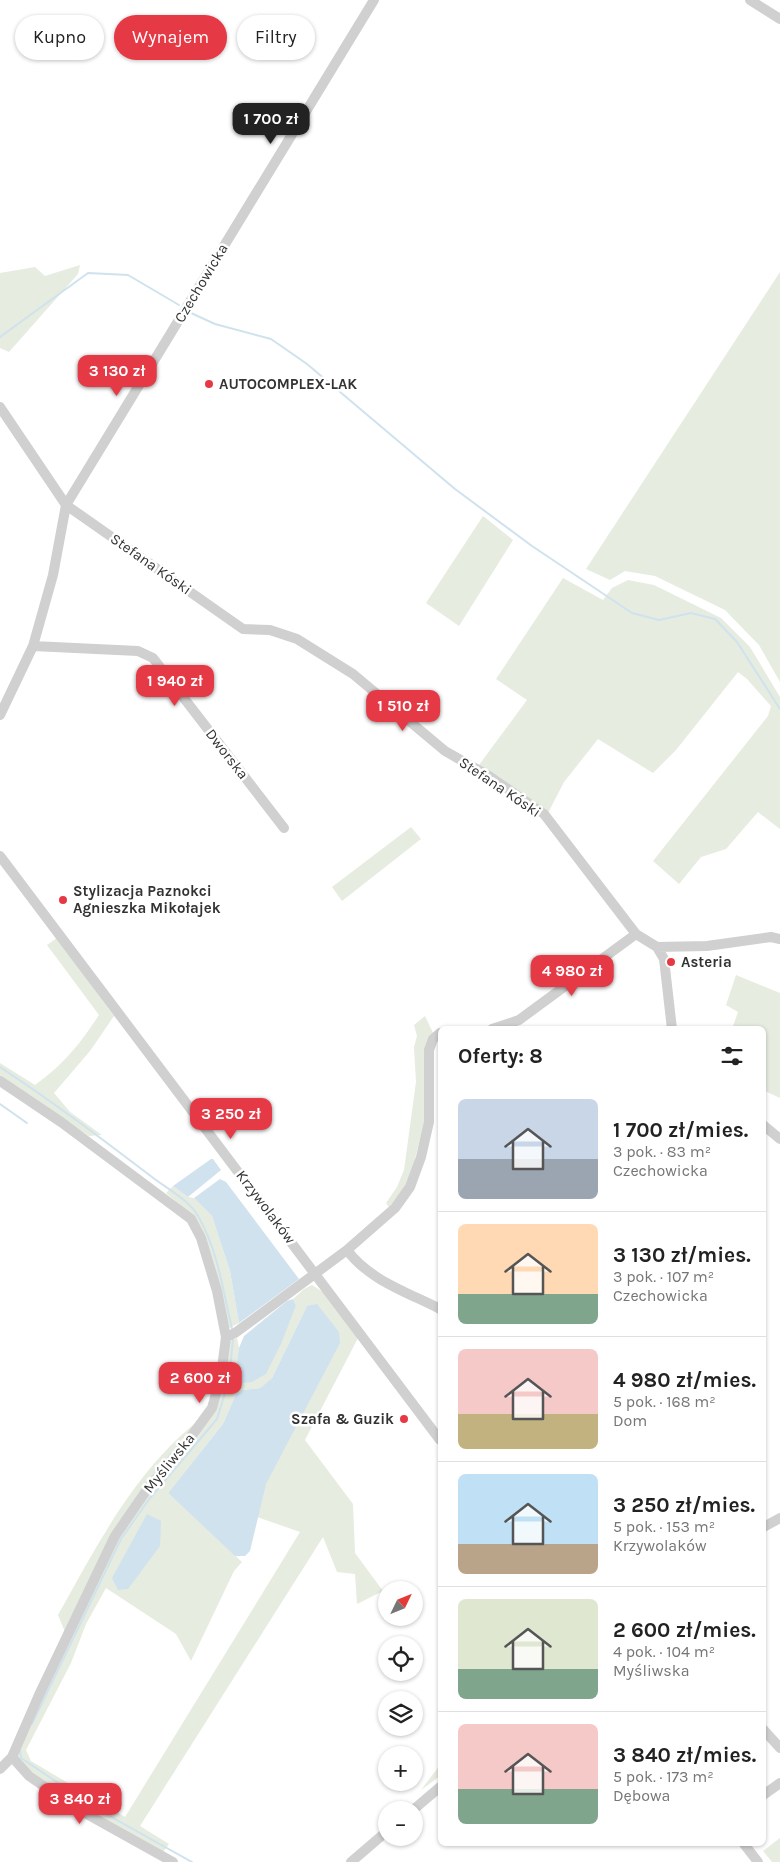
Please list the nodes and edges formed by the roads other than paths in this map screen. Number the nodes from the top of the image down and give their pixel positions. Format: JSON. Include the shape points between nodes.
{"nodes":[{"id":1,"x":374,"y":0,"type":"edge"},
{"id":2,"x":750,"y":0,"type":"edge"},
{"id":3,"x":780,"y":19,"type":"edge"},
{"id":4,"x":0,"y":407,"type":"edge"},
{"id":5,"x":66,"y":505,"type":"junction"},
{"id":6,"x":33,"y":646,"type":"junction"},
{"id":7,"x":0,"y":715,"type":"edge"},
{"id":8,"x":284,"y":828,"type":"dead end"},
{"id":9,"x":0,"y":856,"type":"edge"},
{"id":10,"x":636,"y":934,"type":"junction"},
{"id":11,"x":780,"y":939,"type":"edge"},
{"id":12,"x":657,"y":947,"type":"junction"},
{"id":13,"x":501,"y":1026,"type":"edge"},
{"id":14,"x":672,"y":1026,"type":"edge"},
{"id":15,"x":438,"y":1035,"type":"edge"},
{"id":16,"x":0,"y":1081,"type":"edge"},
{"id":17,"x":766,"y":1127,"type":"edge"},
{"id":18,"x":780,"y":1138,"type":"edge"},
{"id":19,"x":347,"y":1250,"type":"junction"},
{"id":20,"x":316,"y":1274,"type":"junction"},
{"id":21,"x":438,"y":1308,"type":"edge"},
{"id":22,"x":226,"y":1337,"type":"junction"},
{"id":23,"x":438,"y":1437,"type":"edge"},
{"id":24,"x":780,"y":1518,"type":"edge"},
{"id":25,"x":766,"y":1526,"type":"edge"},
{"id":26,"x":766,"y":1732,"type":"edge"},
{"id":27,"x":780,"y":1748,"type":"edge"},
{"id":28,"x":12,"y":1757,"type":"junction"},
{"id":29,"x":0,"y":1769,"type":"edge"},
{"id":30,"x":780,"y":1783,"type":"edge"},
{"id":31,"x":438,"y":1789,"type":"edge"},
{"id":32,"x":766,"y":1793,"type":"edge"},
{"id":33,"x":423,"y":1801,"type":"edge"},
{"id":34,"x":378,"y":1839,"type":"edge"},
{"id":35,"x":746,"y":1846,"type":"edge"},
{"id":36,"x":173,"y":1862,"type":"edge"},
{"id":37,"x":351,"y":1862,"type":"edge"},
{"id":38,"x":758,"y":1862,"type":"edge"}],
"edges":[{"from":1,"to":5,"type":"street","name":"Czechowicka"},
{"from":2,"to":3,"type":"street"},
{"from":4,"to":5,"type":"street","name":"Stefana Kóski"},
{"from":5,"to":6,"type":"street","name":"Czechowicka","via":[[53,575]]},
{"from":5,"to":10,"type":"street","name":"Stefana Kóski","via":[[243,629],[270,630],[297,639],[353,674],[445,751],[489,776],[544,814]]},
{"from":6,"to":7,"type":"street","name":"Czechowicka"},
{"from":6,"to":8,"type":"street","name":"Dworska","via":[[138,651],[153,658]]},
{"from":9,"to":20,"type":"street","name":"Krzywolaków"},
{"from":10,"to":12,"type":"street","name":"Stefana Kóski"},
{"from":10,"to":13,"type":"street","via":[[519,1020]]},
{"from":11,"to":12,"type":"street","via":[[770,937],[707,946]]},
{"from":12,"to":14,"type":"street","via":[[664,960]]},
{"from":15,"to":19,"type":"street","via":[[429,1050],[429,1122],[410,1187],[395,1208]]},
{"from":16,"to":22,"type":"street","name":"Myśliwska","via":[[69,1127],[191,1219],[201,1238],[217,1291]]},
{"from":17,"to":18,"type":"street"},
{"from":19,"to":20,"type":"street"},
{"from":19,"to":21,"type":"street","via":[[370,1274]]},
{"from":20,"to":22,"type":"street"},
{"from":20,"to":23,"type":"street","name":"Krzywolaków"},
{"from":22,"to":28,"type":"street","name":"Myśliwska","via":[[221,1376],[212,1408],[115,1536]]},
{"from":24,"to":25,"type":"street"},
{"from":26,"to":27,"type":"street"},
{"from":28,"to":29,"type":"street","name":"Myśliwska"},
{"from":28,"to":36,"type":"street","via":[[29,1776],[74,1807]]},
{"from":30,"to":32,"type":"street"},
{"from":31,"to":33,"type":"street"},
{"from":34,"to":37,"type":"street"},
{"from":35,"to":38,"type":"street"}]}
